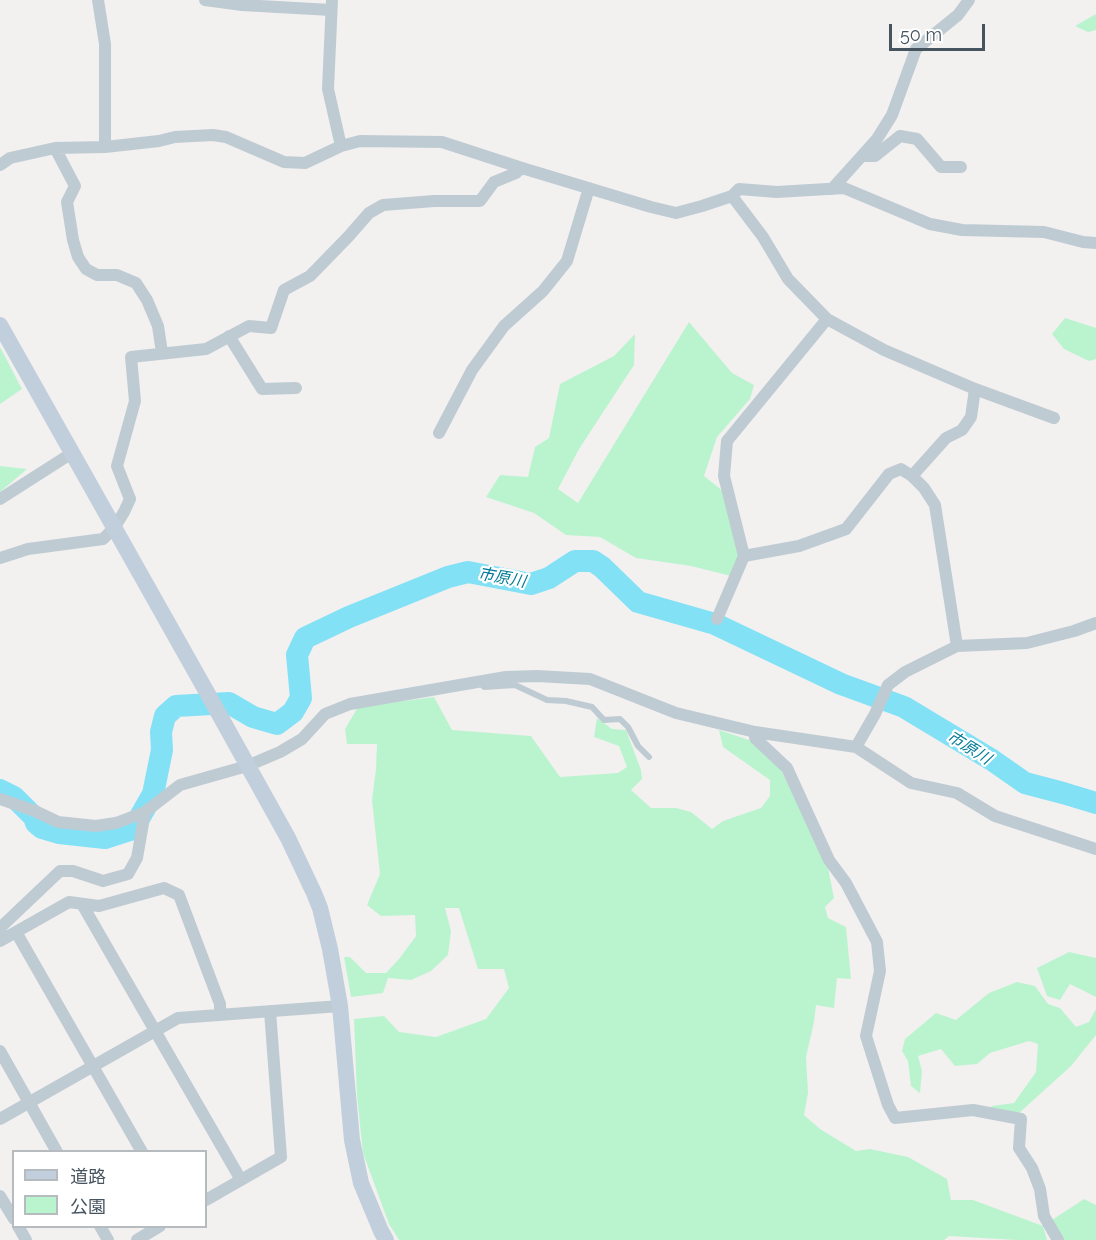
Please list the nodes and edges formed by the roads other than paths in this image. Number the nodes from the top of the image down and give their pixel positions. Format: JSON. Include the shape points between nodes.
{"nodes":[{"id":1,"x":98,"y":0,"type":"edge"},
{"id":2,"x":206,"y":0,"type":"edge"},
{"id":3,"x":969,"y":0,"type":"edge"},
{"id":4,"x":331,"y":5,"type":"edge"},
{"id":5,"x":341,"y":146,"type":"junction"},
{"id":6,"x":105,"y":147,"type":"junction"},
{"id":7,"x":55,"y":148,"type":"junction"},
{"id":8,"x":862,"y":156,"type":"junction"},
{"id":9,"x":0,"y":165,"type":"edge"},
{"id":10,"x":960,"y":167,"type":"dead end"},
{"id":11,"x":522,"y":168,"type":"junction"},
{"id":12,"x":589,"y":188,"type":"junction"},
{"id":13,"x":832,"y":189,"type":"junction"},
{"id":14,"x":732,"y":196,"type":"junction"},
{"id":15,"x":1096,"y":243,"type":"edge"},
{"id":16,"x":827,"y":319,"type":"junction"},
{"id":17,"x":0,"y":325,"type":"edge"},
{"id":18,"x":229,"y":336,"type":"junction"},
{"id":19,"x":162,"y":353,"type":"junction"},
{"id":20,"x":296,"y":387,"type":"dead end"},
{"id":21,"x":975,"y":389,"type":"junction"},
{"id":22,"x":1054,"y":418,"type":"dead end"},
{"id":23,"x":439,"y":433,"type":"dead end"},
{"id":24,"x":72,"y":453,"type":"junction"},
{"id":25,"x":912,"y":476,"type":"junction"},
{"id":26,"x":0,"y":499,"type":"edge"},
{"id":27,"x":114,"y":528,"type":"junction"},
{"id":28,"x":744,"y":556,"type":"junction"},
{"id":29,"x":0,"y":558,"type":"edge"},
{"id":30,"x":717,"y":619,"type":"dead end"},
{"id":31,"x":1096,"y":623,"type":"edge"},
{"id":32,"x":957,"y":646,"type":"junction"},
{"id":33,"x":480,"y":681,"type":"junction"},
{"id":34,"x":755,"y":732,"type":"junction"},
{"id":35,"x":856,"y":747,"type":"junction"},
{"id":36,"x":649,"y":757,"type":"dead end"},
{"id":37,"x":247,"y":766,"type":"junction"},
{"id":38,"x":0,"y":799,"type":"edge"},
{"id":39,"x":145,"y":812,"type":"junction"},
{"id":40,"x":1096,"y":849,"type":"edge"},
{"id":41,"x":82,"y":904,"type":"junction"},
{"id":42,"x":0,"y":928,"type":"edge"},
{"id":43,"x":16,"y":932,"type":"junction"},
{"id":44,"x":0,"y":941,"type":"edge"},
{"id":45,"x":340,"y":1006,"type":"junction"},
{"id":46,"x":270,"y":1011,"type":"junction"},
{"id":47,"x":220,"y":1015,"type":"junction"},
{"id":48,"x":154,"y":1031,"type":"junction"},
{"id":49,"x":0,"y":1052,"type":"edge"},
{"id":50,"x":92,"y":1066,"type":"junction"},
{"id":51,"x":29,"y":1103,"type":"junction"},
{"id":52,"x":0,"y":1119,"type":"edge"},
{"id":53,"x":56,"y":1150,"type":"edge"},
{"id":54,"x":141,"y":1150,"type":"edge"},
{"id":55,"x":241,"y":1180,"type":"junction"},
{"id":56,"x":0,"y":1196,"type":"edge"},
{"id":57,"x":207,"y":1199,"type":"edge"},
{"id":58,"x":12,"y":1216,"type":"edge"},
{"id":59,"x":158,"y":1228,"type":"edge"},
{"id":60,"x":137,"y":1240,"type":"edge"},
{"id":61,"x":386,"y":1240,"type":"edge"},
{"id":62,"x":1059,"y":1240,"type":"edge"}],
"edges":[{"from":1,"to":6,"type":"street","via":[[105,44]]},
{"from":2,"to":4,"type":"street","via":[[242,5]]},
{"from":3,"to":8,"type":"street","via":[[958,15],[916,49],[892,115]]},
{"from":4,"to":5,"type":"street","via":[[328,89]]},
{"from":5,"to":6,"type":"street","via":[[305,163],[284,162],[213,135]]},
{"from":5,"to":11,"type":"street","via":[[360,141],[442,141]]},
{"from":6,"to":7,"type":"street"},
{"from":7,"to":9,"type":"street","via":[[10,158]]},
{"from":7,"to":19,"type":"street","via":[[75,186],[67,202],[78,257],[86,269],[97,275],[117,274],[136,283],[158,326]]},
{"from":8,"to":10,"type":"street","via":[[875,156],[900,136],[917,139],[941,167]]},
{"from":8,"to":13,"type":"street"},
{"from":11,"to":12,"type":"street"},
{"from":11,"to":18,"type":"street","via":[[494,182],[480,201],[383,205],[369,213],[310,276],[284,290],[272,328],[249,326]]},
{"from":12,"to":14,"type":"street","via":[[676,213]]},
{"from":12,"to":23,"type":"street","via":[[567,261],[543,291],[504,326],[472,370]]},
{"from":13,"to":14,"type":"street","via":[[739,189]]},
{"from":13,"to":15,"type":"street","via":[[844,188],[930,224],[962,230],[1044,232]]},
{"from":14,"to":16,"type":"street","via":[[788,279]]},
{"from":16,"to":21,"type":"street","via":[[884,350]]},
{"from":16,"to":28,"type":"street","via":[[727,441],[724,476]]},
{"from":17,"to":24,"type":"street"},
{"from":18,"to":19,"type":"street","via":[[207,348]]},
{"from":18,"to":20,"type":"street","via":[[262,388]]},
{"from":19,"to":27,"type":"street","via":[[131,357],[135,401],[117,466],[130,499]]},
{"from":21,"to":22,"type":"street"},
{"from":21,"to":25,"type":"street","via":[[971,417],[962,430],[946,438]]},
{"from":24,"to":26,"type":"street"},
{"from":24,"to":27,"type":"street"},
{"from":25,"to":28,"type":"street","via":[[901,469],[889,474],[846,529],[799,546]]},
{"from":25,"to":32,"type":"street","via":[[935,505]]},
{"from":27,"to":29,"type":"street","via":[[104,539],[28,549]]},
{"from":27,"to":37,"type":"street"},
{"from":28,"to":30,"type":"street"},
{"from":31,"to":32,"type":"street","via":[[1028,643]]},
{"from":32,"to":35,"type":"street","via":[[888,685]]},
{"from":33,"to":34,"type":"street","via":[[506,676],[590,680],[676,713]]},
{"from":33,"to":36,"type":"lane","via":[[484,687],[515,685],[547,699],[592,707],[604,720],[620,719]]},
{"from":33,"to":37,"type":"street","via":[[350,704],[325,714],[302,739]]},
{"from":34,"to":35,"type":"street"},
{"from":34,"to":62,"type":"street","via":[[754,738],[787,768],[829,860],[846,883],[877,942],[880,971],[866,1036],[895,1118],[973,1110],[1021,1119],[1019,1148],[1040,1189],[1044,1216]]},
{"from":35,"to":40,"type":"street","via":[[911,783],[957,792],[995,816]]},
{"from":37,"to":39,"type":"street","via":[[180,785]]},
{"from":37,"to":45,"type":"street","via":[[288,838],[320,908]]},
{"from":38,"to":39,"type":"street","via":[[69,824],[116,823]]},
{"from":39,"to":42,"type":"street","via":[[137,858],[128,874],[103,881],[60,871]]},
{"from":41,"to":43,"type":"street","via":[[69,902]]},
{"from":41,"to":47,"type":"street","via":[[99,906],[164,888],[179,895],[220,1004]]},
{"from":41,"to":48,"type":"street"},
{"from":43,"to":44,"type":"street"},
{"from":43,"to":50,"type":"street"},
{"from":45,"to":46,"type":"street"},
{"from":45,"to":61,"type":"street","via":[[354,1151],[361,1183]]},
{"from":46,"to":47,"type":"street"},
{"from":46,"to":55,"type":"street","via":[[281,1157]]},
{"from":47,"to":48,"type":"street","via":[[178,1018]]},
{"from":48,"to":50,"type":"street"},
{"from":48,"to":55,"type":"street"},
{"from":49,"to":51,"type":"street"},
{"from":50,"to":51,"type":"street"},
{"from":50,"to":54,"type":"street"},
{"from":51,"to":52,"type":"street"},
{"from":51,"to":53,"type":"street"},
{"from":55,"to":57,"type":"street"},
{"from":56,"to":58,"type":"street"},
{"from":59,"to":60,"type":"street"}]}
